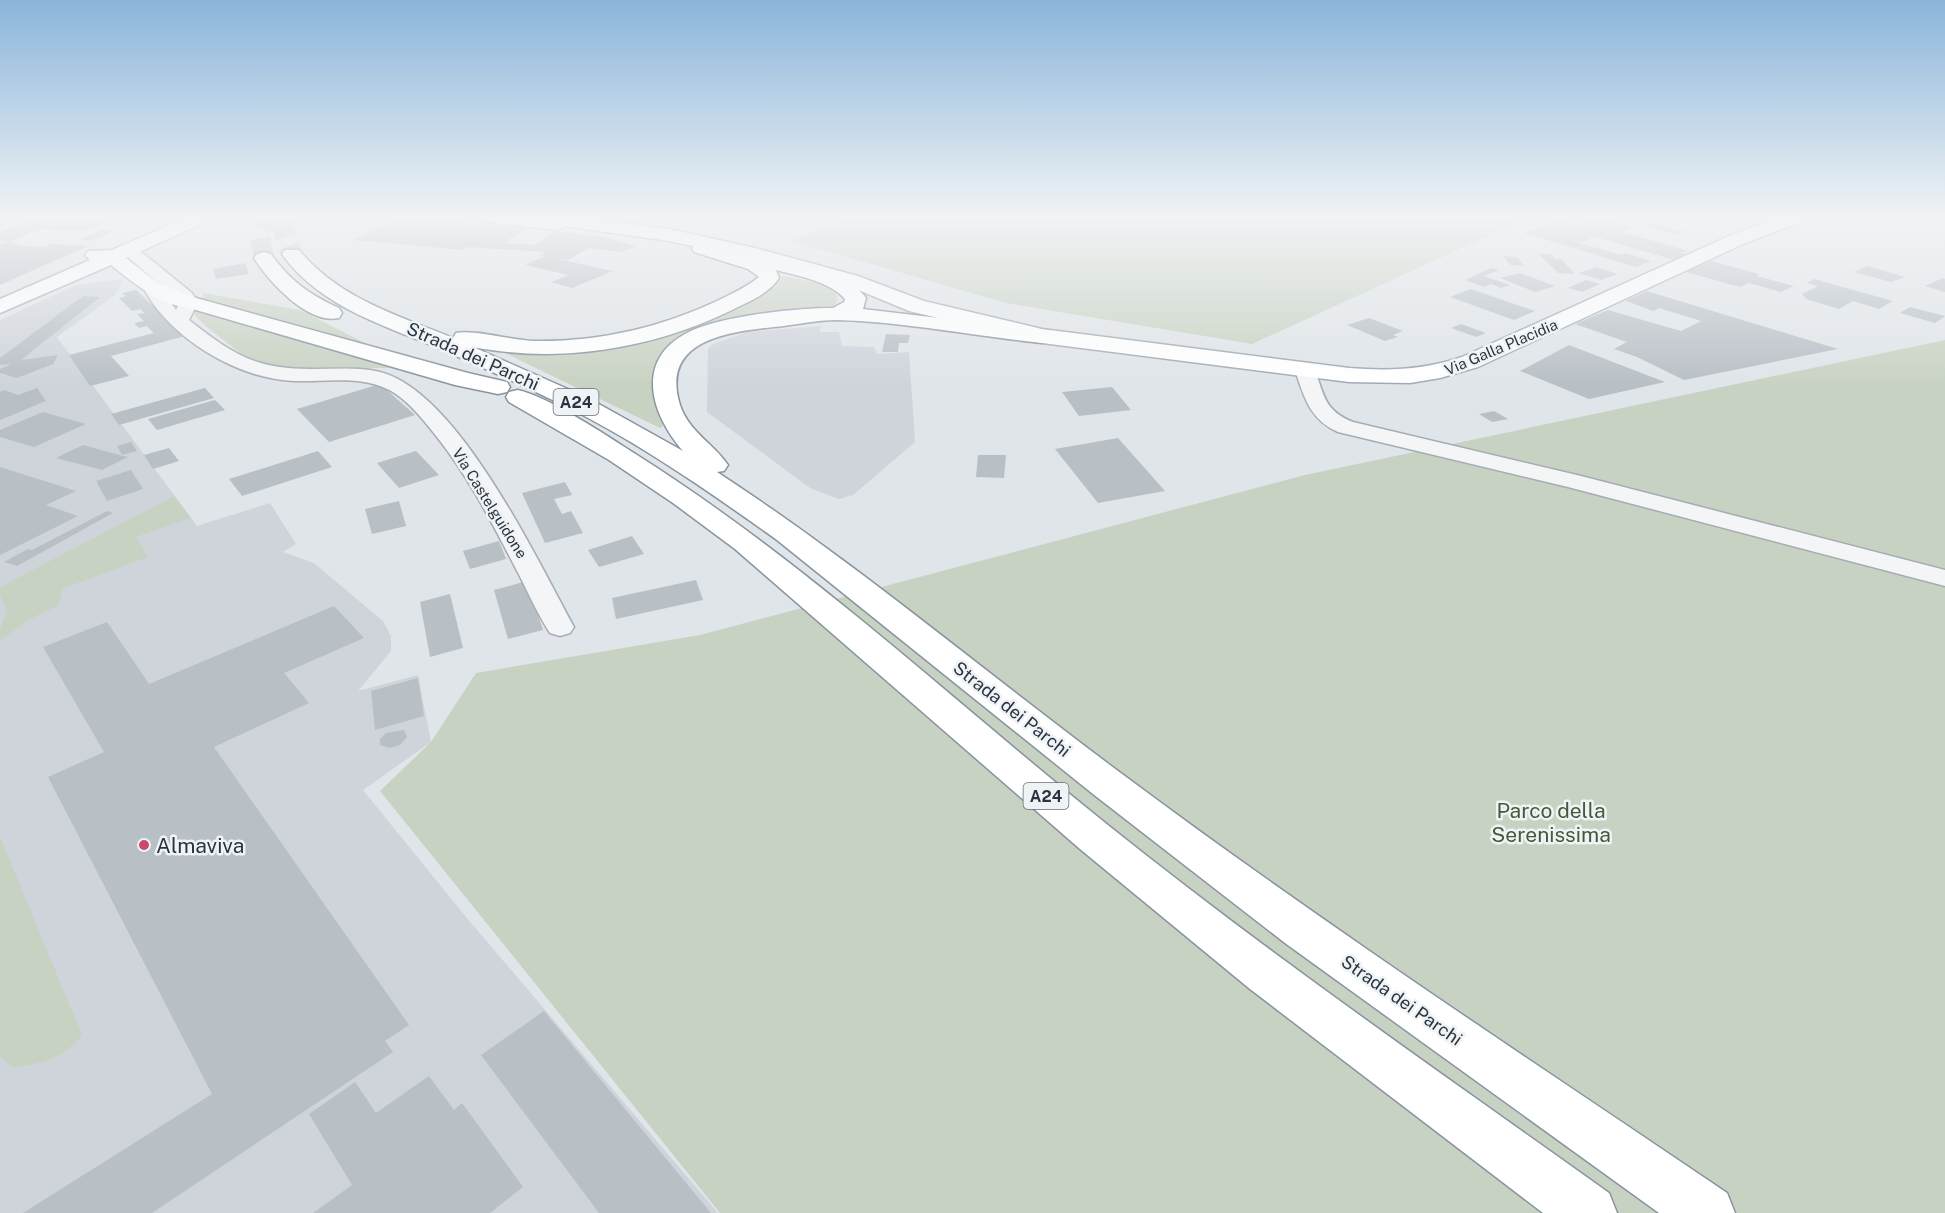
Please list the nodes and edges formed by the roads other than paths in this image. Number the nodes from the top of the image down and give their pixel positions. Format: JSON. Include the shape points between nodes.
{"nodes":[{"id":1,"x":52,"y":274,"type":"edge"},
{"id":2,"x":70,"y":274,"type":"edge"},
{"id":3,"x":139,"y":274,"type":"edge"},
{"id":4,"x":153,"y":274,"type":"edge"},
{"id":5,"x":275,"y":274,"type":"tunnel mouth"},
{"id":6,"x":307,"y":274,"type":"tunnel mouth"},
{"id":7,"x":768,"y":274,"type":"edge"},
{"id":8,"x":803,"y":274,"type":"edge"},
{"id":9,"x":827,"y":274,"type":"edge"},
{"id":10,"x":1664,"y":274,"type":"edge"},
{"id":11,"x":348,"y":300,"type":"junction"},
{"id":12,"x":3,"y":301,"type":"edge"},
{"id":13,"x":184,"y":312,"type":"junction"},
{"id":14,"x":837,"y":314,"type":"junction"},
{"id":15,"x":1042,"y":336,"type":"junction"},
{"id":16,"x":1305,"y":370,"type":"junction"},
{"id":17,"x":498,"y":387,"type":"junction"},
{"id":18,"x":788,"y":534,"type":"junction"},
{"id":19,"x":1945,"y":578,"type":"edge"},
{"id":20,"x":560,"y":627,"type":"dead end"},
{"id":21,"x":1589,"y":1213,"type":"edge"},
{"id":22,"x":1707,"y":1213,"type":"edge"}],
"edges":[{"from":1,"to":12,"type":"main road"},
{"from":2,"to":12,"type":"main road"},
{"from":3,"to":13,"type":"main road"},
{"from":4,"to":13,"type":"street","name":"Via Castelguidone","via":[[181,291]]},
{"from":5,"to":17,"type":"main road","name":"Strada dei Parchi","number":"A24","via":[[283,284],[315,305]]},
{"from":6,"to":11,"type":"main road","name":"Strada dei Parchi","number":"A24"},
{"from":7,"to":11,"type":"main road","via":[[769,278],[753,291],[693,321],[608,342],[543,346],[487,343]]},
{"from":8,"to":14,"type":"main road","via":[[855,295],[856,302],[850,309]]},
{"from":9,"to":15,"type":"main road","via":[[917,306]]},
{"from":10,"to":16,"type":"main road","name":"Via Galla Placidia","via":[[1446,371],[1381,378]]},
{"from":11,"to":18,"type":"main road","name":"Strada dei Parchi","number":"A24","via":[[595,412],[688,465]]},
{"from":13,"to":17,"type":"main road"},
{"from":13,"to":20,"type":"street","name":"Via Castelguidone","via":[[225,355],[252,368],[282,374],[376,377],[404,389],[469,464]]},
{"from":14,"to":15,"type":"main road"},
{"from":14,"to":18,"type":"main road","via":[[720,329],[684,345],[672,355],[667,368],[665,397],[683,437]]},
{"from":15,"to":16,"type":"main road","name":"Via Galla Placidia"},
{"from":16,"to":19,"type":"street","via":[[1320,412],[1346,427]]},
{"from":17,"to":21,"type":"main road","name":"Strada dei Parchi","number":"A24","via":[[596,440],[730,530],[1095,838],[1267,975]]},
{"from":18,"to":22,"type":"main road","name":"Strada dei Parchi","number":"A24","via":[[1301,930]]}]}
